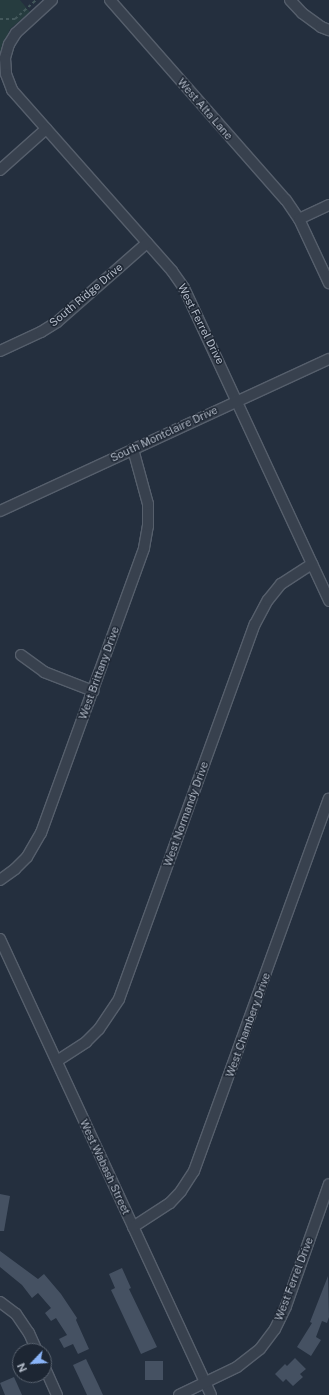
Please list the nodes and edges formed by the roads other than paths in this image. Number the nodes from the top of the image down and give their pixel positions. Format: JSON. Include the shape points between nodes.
{"nodes":[{"id":1,"x":52,"y":0,"type":"edge"},
{"id":2,"x":110,"y":0,"type":"edge"},
{"id":3,"x":290,"y":0,"type":"edge"},
{"id":4,"x":325,"y":28,"type":"edge"},
{"id":5,"x":46,"y":129,"type":"junction"},
{"id":6,"x":0,"y":170,"type":"edge"},
{"id":7,"x":329,"y":205,"type":"edge"},
{"id":8,"x":299,"y":219,"type":"junction"},
{"id":9,"x":147,"y":243,"type":"junction"},
{"id":10,"x":329,"y":283,"type":"edge"},
{"id":11,"x":0,"y":351,"type":"edge"},
{"id":12,"x":329,"y":359,"type":"edge"},
{"id":13,"x":238,"y":400,"type":"junction"},
{"id":14,"x":133,"y":449,"type":"junction"},
{"id":15,"x":0,"y":511,"type":"edge"},
{"id":16,"x":312,"y":564,"type":"junction"},
{"id":17,"x":329,"y":601,"type":"edge"},
{"id":18,"x":21,"y":655,"type":"dead end"},
{"id":19,"x":93,"y":691,"type":"junction"},
{"id":20,"x":329,"y":799,"type":"edge"},
{"id":21,"x":0,"y":880,"type":"edge"},
{"id":22,"x":0,"y":939,"type":"edge"},
{"id":23,"x":57,"y":1061,"type":"junction"},
{"id":24,"x":329,"y":1184,"type":"edge"},
{"id":25,"x":133,"y":1227,"type":"junction"},
{"id":26,"x":0,"y":1302,"type":"edge"},
{"id":27,"x":33,"y":1343,"type":"edge"},
{"id":28,"x":205,"y":1382,"type":"junction"},
{"id":29,"x":52,"y":1383,"type":"edge"},
{"id":30,"x":57,"y":1395,"type":"edge"},
{"id":31,"x":179,"y":1395,"type":"edge"},
{"id":32,"x":211,"y":1395,"type":"edge"}],
"edges":[{"from":1,"to":5,"type":"street","name":"West Ferrel Drive","via":[[16,33],[5,58],[6,74],[12,90]]},
{"from":2,"to":8,"type":"street","name":"West Alta Lane","via":[[286,200]]},
{"from":3,"to":4,"type":"street","via":[[302,13]]},
{"from":5,"to":6,"type":"street"},
{"from":5,"to":9,"type":"street","name":"West Ferrel Drive"},
{"from":7,"to":8,"type":"street"},
{"from":8,"to":10,"type":"street","name":"West Alta Lane"},
{"from":9,"to":11,"type":"street","name":"South Ridge Drive","via":[[57,322]]},
{"from":9,"to":13,"type":"street","name":"West Ferrel Drive","via":[[184,288]]},
{"from":12,"to":13,"type":"street","name":"South Montclaire Drive"},
{"from":13,"to":14,"type":"street","name":"South Montclaire Drive"},
{"from":13,"to":16,"type":"street","name":"West Ferrel Drive"},
{"from":14,"to":15,"type":"street","name":"South Montclaire Drive"},
{"from":14,"to":19,"type":"street","name":"West Brittany Drive","via":[[148,504],[146,537],[136,573]]},
{"from":16,"to":17,"type":"street","name":"West Ferrel Drive"},
{"from":16,"to":23,"type":"street","name":"West Normandy Drive","via":[[294,574],[278,588],[255,624],[119,999],[99,1029],[86,1042]]},
{"from":18,"to":19,"type":"street","via":[[44,672]]},
{"from":19,"to":21,"type":"street","name":"West Brittany Drive","via":[[36,844],[15,869]]},
{"from":20,"to":25,"type":"street","name":"West Chambery Drive","via":[[194,1171],[170,1203]]},
{"from":22,"to":23,"type":"street","name":"West Wabash Street"},
{"from":23,"to":25,"type":"street","name":"West Wabash Street"},
{"from":24,"to":28,"type":"street","name":"West Ferrel Drive","via":[[286,1306],[275,1329],[260,1348],[237,1367]]},
{"from":25,"to":28,"type":"street","name":"West Wabash Street"},
{"from":26,"to":27,"type":"street","via":[[16,1314]]},
{"from":28,"to":31,"type":"street","name":"West Ferrel Drive"},
{"from":28,"to":32,"type":"street","name":"West Wabash Street"},
{"from":29,"to":30,"type":"street"}]}
